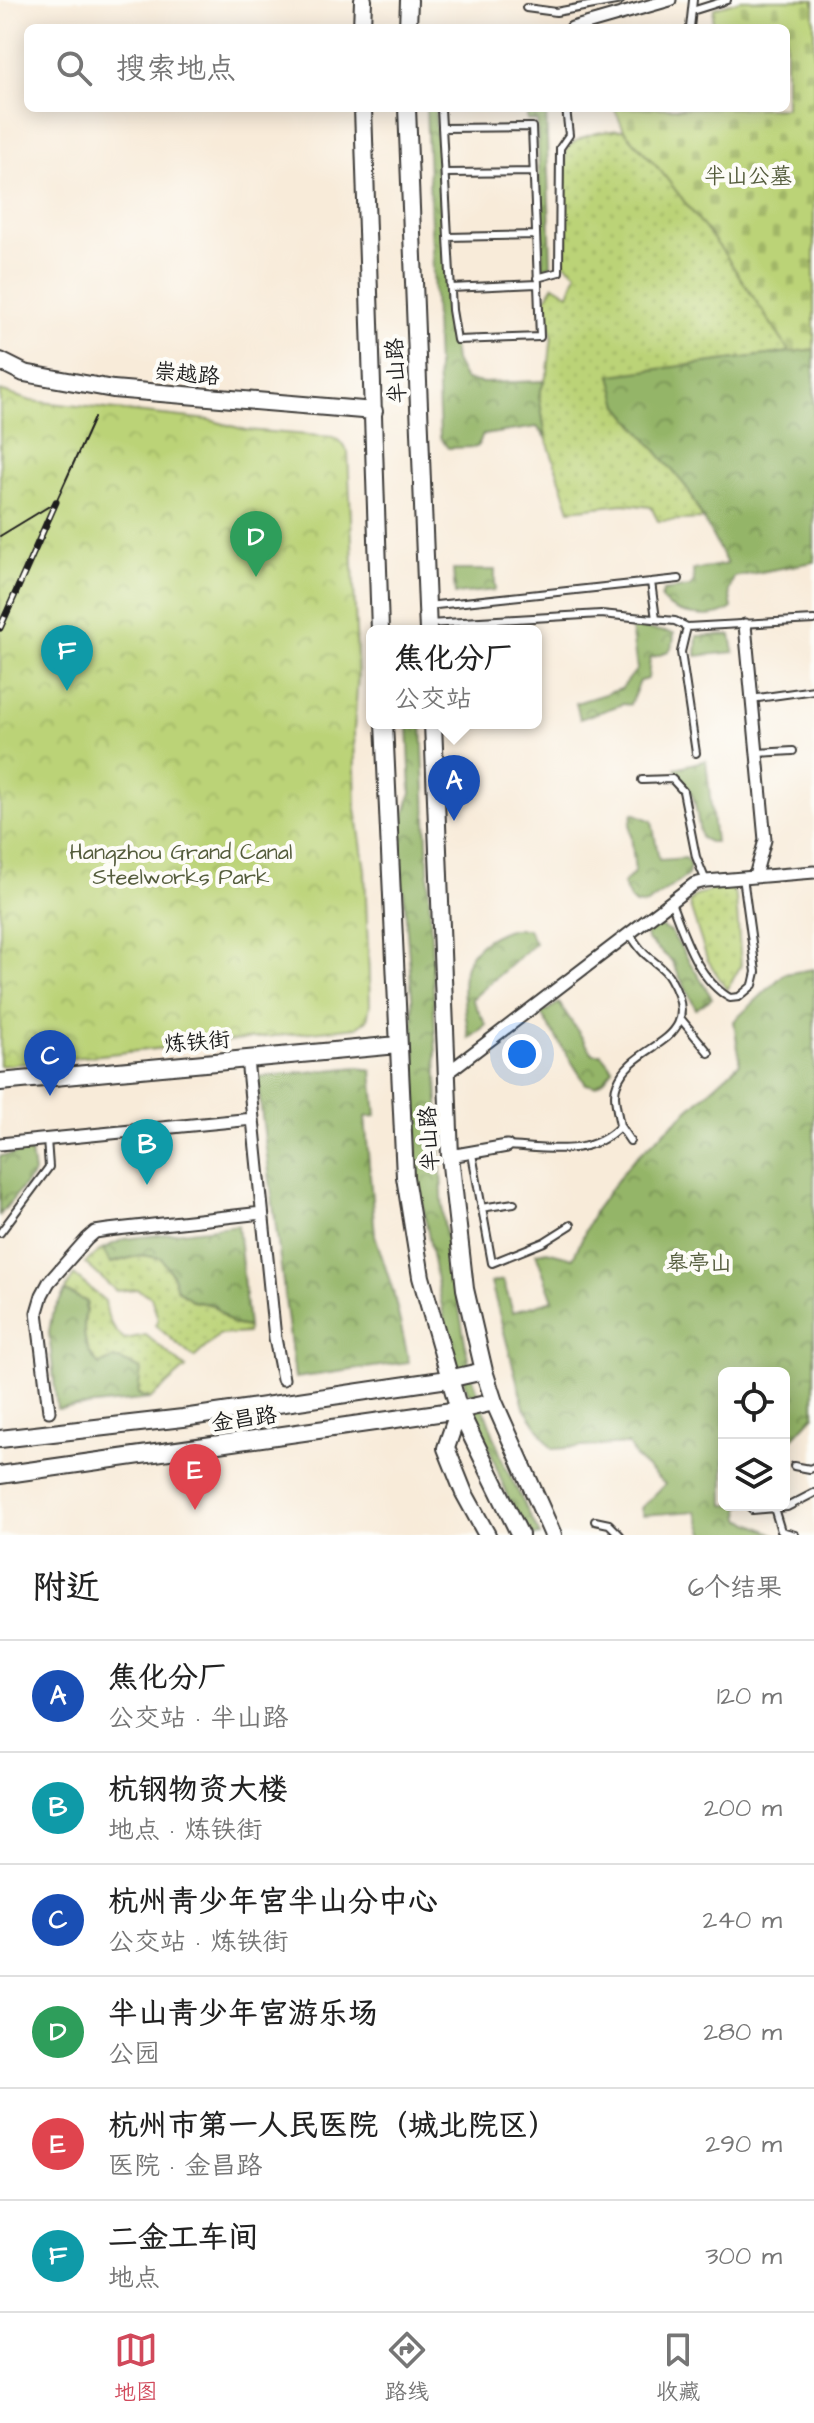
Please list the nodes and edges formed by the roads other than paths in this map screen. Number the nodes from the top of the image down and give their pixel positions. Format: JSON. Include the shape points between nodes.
{"nodes":[{"id":1,"x":363,"y":0,"type":"edge"},
{"id":2,"x":409,"y":0,"type":"edge"},
{"id":3,"x":621,"y":0,"type":"edge"},
{"id":4,"x":670,"y":0,"type":"edge"},
{"id":5,"x":693,"y":0,"type":"edge"},
{"id":6,"x":727,"y":0,"type":"edge"},
{"id":7,"x":586,"y":4,"type":"edge"},
{"id":8,"x":526,"y":8,"type":"dead end"},
{"id":9,"x":692,"y":11,"type":"junction"},
{"id":10,"x":362,"y":24,"type":"edge"},
{"id":11,"x":408,"y":24,"type":"edge"},
{"id":12,"x":586,"y":24,"type":"edge"},
{"id":13,"x":690,"y":24,"type":"edge"},
{"id":14,"x":363,"y":112,"type":"edge"},
{"id":15,"x":407,"y":112,"type":"edge"},
{"id":16,"x":441,"y":112,"type":"edge"},
{"id":17,"x":566,"y":112,"type":"edge"},
{"id":18,"x":442,"y":128,"type":"junction"},
{"id":19,"x":533,"y":172,"type":"junction"},
{"id":20,"x":445,"y":173,"type":"junction"},
{"id":21,"x":536,"y":235,"type":"junction"},
{"id":22,"x":448,"y":237,"type":"junction"},
{"id":23,"x":537,"y":281,"type":"junction"},
{"id":24,"x":451,"y":288,"type":"junction"},
{"id":25,"x":0,"y":361,"type":"edge"},
{"id":26,"x":374,"y":411,"type":"junction"},
{"id":27,"x":679,"y":579,"type":"dead end"},
{"id":28,"x":651,"y":582,"type":"junction"},
{"id":29,"x":427,"y":606,"type":"junction"},
{"id":30,"x":656,"y":619,"type":"junction"},
{"id":31,"x":814,"y":620,"type":"edge"},
{"id":32,"x":380,"y":625,"type":"edge"},
{"id":33,"x":428,"y":625,"type":"edge"},
{"id":34,"x":465,"y":625,"type":"edge"},
{"id":35,"x":745,"y":625,"type":"junction"},
{"id":36,"x":687,"y":627,"type":"junction"},
{"id":37,"x":814,"y":690,"type":"edge"},
{"id":38,"x":751,"y":699,"type":"junction"},
{"id":39,"x":384,"y":729,"type":"edge"},
{"id":40,"x":433,"y":729,"type":"edge"},
{"id":41,"x":793,"y":751,"type":"dead end"},
{"id":42,"x":696,"y":753,"type":"dead end"},
{"id":43,"x":757,"y":753,"type":"junction"},
{"id":44,"x":642,"y":780,"type":"dead end"},
{"id":45,"x":814,"y":872,"type":"edge"},
{"id":46,"x":749,"y":877,"type":"junction"},
{"id":47,"x":706,"y":881,"type":"junction"},
{"id":48,"x":671,"y":902,"type":"junction"},
{"id":49,"x":629,"y":933,"type":"junction"},
{"id":50,"x":681,"y":1019,"type":"junction"},
{"id":51,"x":398,"y":1045,"type":"junction"},
{"id":52,"x":709,"y":1053,"type":"dead end"},
{"id":53,"x":247,"y":1059,"type":"junction"},
{"id":54,"x":447,"y":1073,"type":"junction"},
{"id":55,"x":0,"y":1082,"type":"edge"},
{"id":56,"x":253,"y":1119,"type":"junction"},
{"id":57,"x":620,"y":1126,"type":"junction"},
{"id":58,"x":47,"y":1139,"type":"junction"},
{"id":59,"x":630,"y":1141,"type":"dead end"},
{"id":60,"x":0,"y":1144,"type":"edge"},
{"id":61,"x":507,"y":1146,"type":"joint"},
{"id":62,"x":472,"y":1154,"type":"junction"},
{"id":63,"x":450,"y":1156,"type":"junction"},
{"id":64,"x":514,"y":1203,"type":"dead end"},
{"id":65,"x":481,"y":1208,"type":"junction"},
{"id":66,"x":262,"y":1213,"type":"junction"},
{"id":67,"x":571,"y":1225,"type":"dead end"},
{"id":68,"x":0,"y":1233,"type":"edge"},
{"id":69,"x":484,"y":1371,"type":"junction"},
{"id":70,"x":283,"y":1379,"type":"dead end"},
{"id":71,"x":448,"y":1379,"type":"junction"},
{"id":72,"x":494,"y":1402,"type":"junction"},
{"id":73,"x":459,"y":1410,"type":"junction"},
{"id":74,"x":49,"y":1411,"type":"dead end"},
{"id":75,"x":0,"y":1439,"type":"edge"},
{"id":76,"x":794,"y":1466,"type":"dead end"},
{"id":77,"x":814,"y":1467,"type":"edge"},
{"id":78,"x":0,"y":1475,"type":"edge"},
{"id":79,"x":814,"y":1493,"type":"edge"},
{"id":80,"x":790,"y":1505,"type":"edge"},
{"id":81,"x":775,"y":1511,"type":"edge"},
{"id":82,"x":595,"y":1521,"type":"dead end"},
{"id":83,"x":789,"y":1534,"type":"edge"},
{"id":84,"x":487,"y":1535,"type":"edge"},
{"id":85,"x":520,"y":1535,"type":"edge"},
{"id":86,"x":553,"y":1535,"type":"edge"},
{"id":87,"x":620,"y":1535,"type":"edge"}],
"edges":[{"from":1,"to":10,"type":"main road"},
{"from":2,"to":11,"type":"main road"},
{"from":3,"to":7,"type":"lane"},
{"from":4,"to":12,"type":"street"},
{"from":5,"to":9,"type":"lane"},
{"from":6,"to":9,"type":"lane"},
{"from":7,"to":8,"type":"lane","via":[[556,12]]},
{"from":9,"to":13,"type":"lane"},
{"from":14,"to":26,"type":"main road","name":"半山路"},
{"from":15,"to":29,"type":"main road","name":"半山路"},
{"from":16,"to":18,"type":"lane"},
{"from":17,"to":23,"type":"lane","via":[[569,135],[560,148],[559,272]]},
{"from":18,"to":19,"type":"lane","via":[[532,127]]},
{"from":18,"to":20,"type":"lane"},
{"from":19,"to":20,"type":"lane"},
{"from":19,"to":21,"type":"lane"},
{"from":20,"to":22,"type":"lane"},
{"from":21,"to":22,"type":"lane"},
{"from":21,"to":23,"type":"lane"},
{"from":22,"to":24,"type":"lane"},
{"from":23,"to":24,"type":"lane"},
{"from":23,"to":24,"type":"lane","via":[[540,337],[457,340]]},
{"from":25,"to":26,"type":"main road","name":"崇越路","via":[[24,373],[113,389]]},
{"from":26,"to":32,"type":"main road","name":"半山路"},
{"from":27,"to":28,"type":"lane"},
{"from":28,"to":29,"type":"lane"},
{"from":28,"to":30,"type":"lane"},
{"from":29,"to":33,"type":"main road","name":"半山路"},
{"from":30,"to":34,"type":"lane","via":[[601,614]]},
{"from":30,"to":36,"type":"lane"},
{"from":31,"to":35,"type":"lane"},
{"from":35,"to":36,"type":"lane"},
{"from":35,"to":38,"type":"street"},
{"from":36,"to":42,"type":"lane","via":[[681,652]]},
{"from":37,"to":38,"type":"lane"},
{"from":38,"to":43,"type":"street"},
{"from":39,"to":51,"type":"main road","name":"半山路"},
{"from":40,"to":54,"type":"main road","name":"半山路"},
{"from":41,"to":43,"type":"lane"},
{"from":43,"to":46,"type":"street","via":[[765,840]]},
{"from":44,"to":47,"type":"lane","via":[[672,779],[683,791]]},
{"from":45,"to":46,"type":"street"},
{"from":46,"to":47,"type":"street"},
{"from":46,"to":48,"type":"lane","via":[[756,972],[753,985],[739,997],[719,992],[693,956]]},
{"from":47,"to":48,"type":"street"},
{"from":48,"to":49,"type":"street"},
{"from":49,"to":50,"type":"lane","via":[[669,975],[682,1003]]},
{"from":49,"to":54,"type":"street"},
{"from":50,"to":52,"type":"lane"},
{"from":50,"to":57,"type":"lane","via":[[621,1074],[615,1088]]},
{"from":51,"to":53,"type":"main road","name":"炼铁街"},
{"from":51,"to":71,"type":"main road","name":"半山路","via":[[405,1177],[421,1277]]},
{"from":53,"to":55,"type":"main road","name":"炼铁街"},
{"from":53,"to":56,"type":"street"},
{"from":54,"to":63,"type":"main road","name":"半山路"},
{"from":56,"to":58,"type":"street"},
{"from":56,"to":66,"type":"street"},
{"from":57,"to":59,"type":"lane"},
{"from":57,"to":61,"type":"lane","via":[[610,1137],[579,1149]]},
{"from":58,"to":60,"type":"street"},
{"from":58,"to":68,"type":"lane","via":[[49,1167]]},
{"from":61,"to":62,"type":"street"},
{"from":62,"to":63,"type":"street"},
{"from":62,"to":65,"type":"lane"},
{"from":63,"to":69,"type":"main road","name":"半山路","via":[[465,1289]]},
{"from":64,"to":65,"type":"lane"},
{"from":65,"to":67,"type":"lane","via":[[492,1263]]},
{"from":66,"to":70,"type":"street"},
{"from":66,"to":74,"type":"street","via":[[108,1230],[87,1239],[49,1282],[37,1312]]},
{"from":69,"to":71,"type":"main road","name":"金昌路"},
{"from":69,"to":72,"type":"main road","name":"半山路"},
{"from":71,"to":73,"type":"main road","name":"半山路"},
{"from":71,"to":75,"type":"main road","name":"金昌路"},
{"from":72,"to":73,"type":"main road","name":"金昌路"},
{"from":72,"to":86,"type":"main road","name":"半山路"},
{"from":73,"to":78,"type":"main road","name":"金昌路"},
{"from":73,"to":84,"type":"main road","via":[[446,1448]]},
{"from":73,"to":85,"type":"main road","name":"半山路"},
{"from":76,"to":77,"type":"lane"},
{"from":79,"to":80,"type":"lane"},
{"from":81,"to":83,"type":"lane","via":[[781,1531]]},
{"from":82,"to":87,"type":"lane","via":[[609,1524]]}]}
